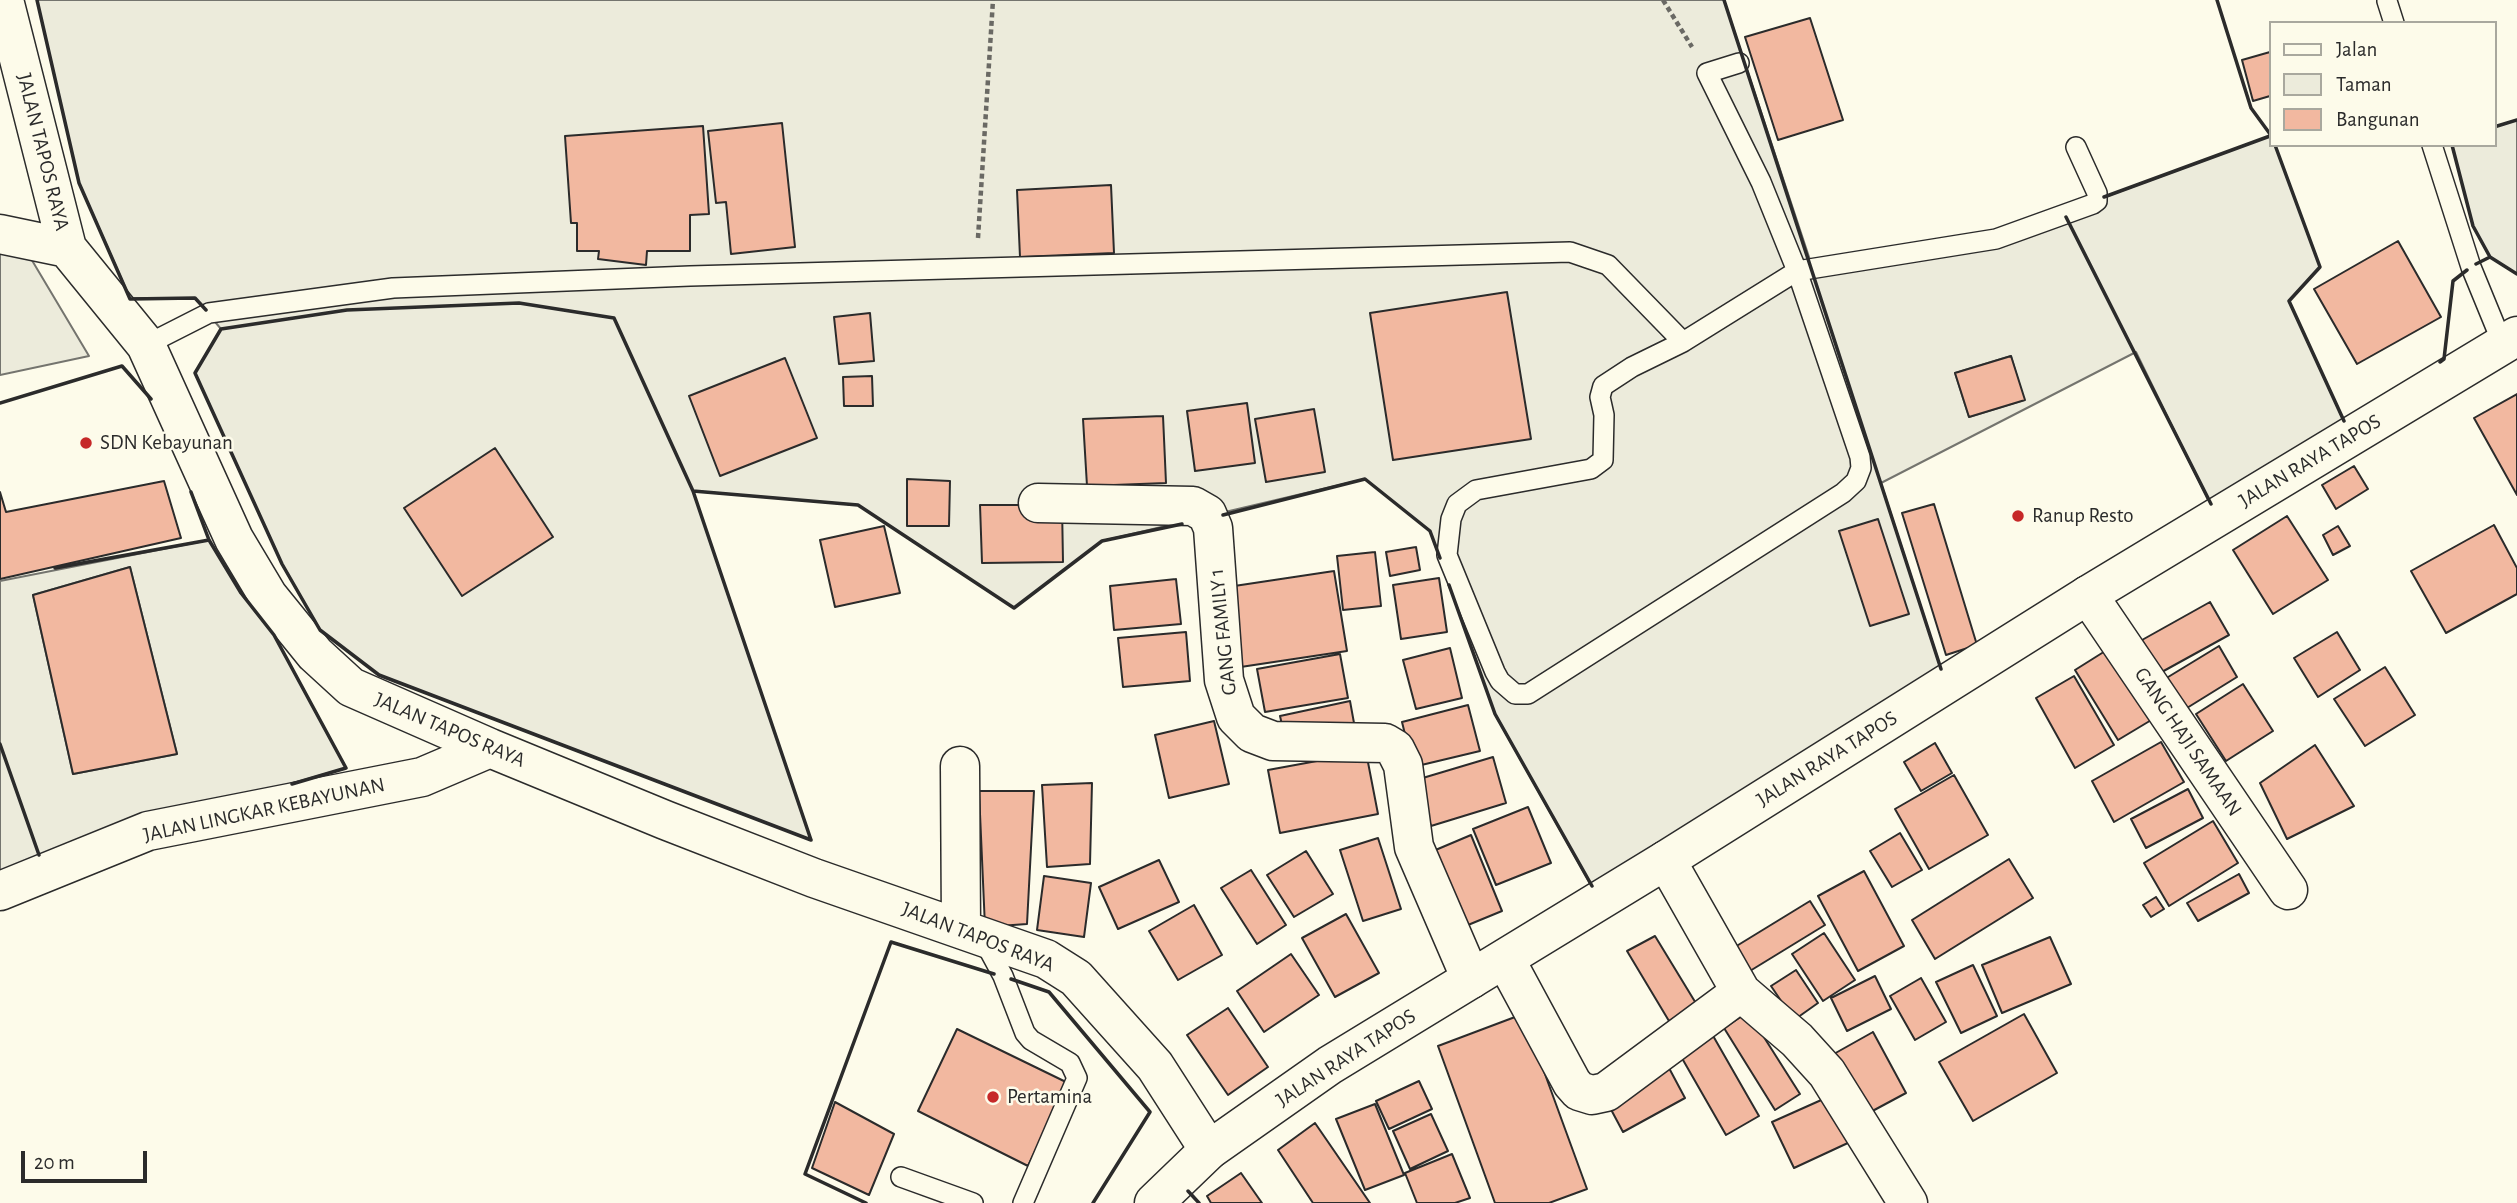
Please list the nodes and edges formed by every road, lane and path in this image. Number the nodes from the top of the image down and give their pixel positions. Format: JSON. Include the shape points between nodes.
{"nodes":[{"id":1,"x":4,"y":0,"type":"edge"},
{"id":2,"x":993,"y":0,"type":"edge"},
{"id":3,"x":1663,"y":0,"type":"edge"},
{"id":4,"x":2386,"y":1,"type":"edge"},
{"id":5,"x":2392,"y":21,"type":"edge"},
{"id":6,"x":1739,"y":62,"type":"dead end"},
{"id":7,"x":1707,"y":73,"type":"junction"},
{"id":8,"x":2076,"y":147,"type":"dead end"},
{"id":9,"x":2433,"y":147,"type":"edge"},
{"id":10,"x":0,"y":234,"type":"edge"},
{"id":11,"x":67,"y":248,"type":"junction"},
{"id":12,"x":975,"y":270,"type":"junction"},
{"id":13,"x":1797,"y":271,"type":"junction"},
{"id":14,"x":156,"y":340,"type":"junction"},
{"id":15,"x":2510,"y":341,"type":"edge"},
{"id":16,"x":1683,"y":342,"type":"junction"},
{"id":17,"x":1038,"y":503,"type":"dead end"},
{"id":18,"x":2088,"y":595,"type":"junction"},
{"id":19,"x":490,"y":748,"type":"junction"},
{"id":20,"x":960,"y":766,"type":"dead end"},
{"id":21,"x":1666,"y":860,"type":"junction"},
{"id":22,"x":2288,"y":890,"type":"dead end"},
{"id":23,"x":0,"y":891,"type":"edge"},
{"id":24,"x":972,"y":933,"type":"junction"},
{"id":25,"x":1505,"y":958,"type":"junction"},
{"id":26,"x":1471,"y":979,"type":"junction"},
{"id":27,"x":1741,"y":992,"type":"junction"},
{"id":28,"x":1209,"y":1150,"type":"junction"},
{"id":29,"x":901,"y":1177,"type":"dead end"},
{"id":30,"x":1896,"y":1199,"type":"edge"},
{"id":31,"x":973,"y":1203,"type":"edge"},
{"id":32,"x":1023,"y":1203,"type":"edge"},
{"id":33,"x":1154,"y":1203,"type":"edge"}],
"edges":[{"from":1,"to":11,"type":"street","name":"JALAN TAPOS RAYA"},
{"from":2,"to":12,"type":"path"},
{"from":3,"to":7,"type":"path"},
{"from":4,"to":5,"type":"lane"},
{"from":6,"to":7,"type":"lane"},
{"from":7,"to":13,"type":"lane","via":[[1761,182]]},
{"from":8,"to":13,"type":"lane","via":[[2097,193],[2093,204],[1996,239]]},
{"from":9,"to":15,"type":"lane","via":[[2471,267]]},
{"from":10,"to":11,"type":"street"},
{"from":11,"to":14,"type":"street","name":"JALAN TAPOS RAYA"},
{"from":12,"to":14,"type":"lane","via":[[393,288],[204,316]]},
{"from":12,"to":16,"type":"lane","via":[[1570,252],[1608,265]]},
{"from":13,"to":16,"type":"lane"},
{"from":13,"to":16,"type":"lane","via":[[1860,457],[1856,481],[1528,694],[1515,694],[1495,671],[1447,555],[1457,504],[1476,490],[1591,469],[1603,460],[1603,386]]},
{"from":14,"to":19,"type":"street","name":"JALAN TAPOS RAYA","via":[[234,539],[268,596],[314,654],[351,687]]},
{"from":15,"to":18,"type":"street","name":"JALAN RAYA TAPOS"},
{"from":17,"to":26,"type":"street","name":"GANG FAMILY 1","via":[[1193,506],[1207,514],[1213,528],[1224,680],[1236,717],[1252,733],[1273,741],[1385,743],[1395,749],[1403,765],[1414,847]]},
{"from":18,"to":21,"type":"street","name":"JALAN RAYA TAPOS"},
{"from":18,"to":22,"type":"street","name":"GANG HAJI SAMAAN"},
{"from":19,"to":23,"type":"street","name":"JALAN LINGKAR KEBAYUNAN","via":[[422,777],[148,831]]},
{"from":19,"to":24,"type":"street","name":"JALAN TAPOS RAYA","via":[[789,868]]},
{"from":20,"to":24,"type":"street"},
{"from":21,"to":25,"type":"street","name":"JALAN RAYA TAPOS"},
{"from":21,"to":27,"type":"street"},
{"from":24,"to":28,"type":"street","name":"JALAN TAPOS RAYA","via":[[1046,959],[1076,978],[1155,1066]]},
{"from":24,"to":32,"type":"lane","via":[[1003,976],[1025,1033],[1070,1063],[1077,1078]]},
{"from":25,"to":26,"type":"street","name":"JALAN RAYA TAPOS"},
{"from":25,"to":27,"type":"street","via":[[1572,1083],[1592,1095],[1606,1092]]},
{"from":26,"to":28,"type":"street","name":"JALAN RAYA TAPOS","via":[[1330,1065]]},
{"from":27,"to":30,"type":"street","via":[[1827,1073]]},
{"from":28,"to":33,"type":"street","name":"JALAN RAYA TAPOS"},
{"from":29,"to":31,"type":"lane"}]}
